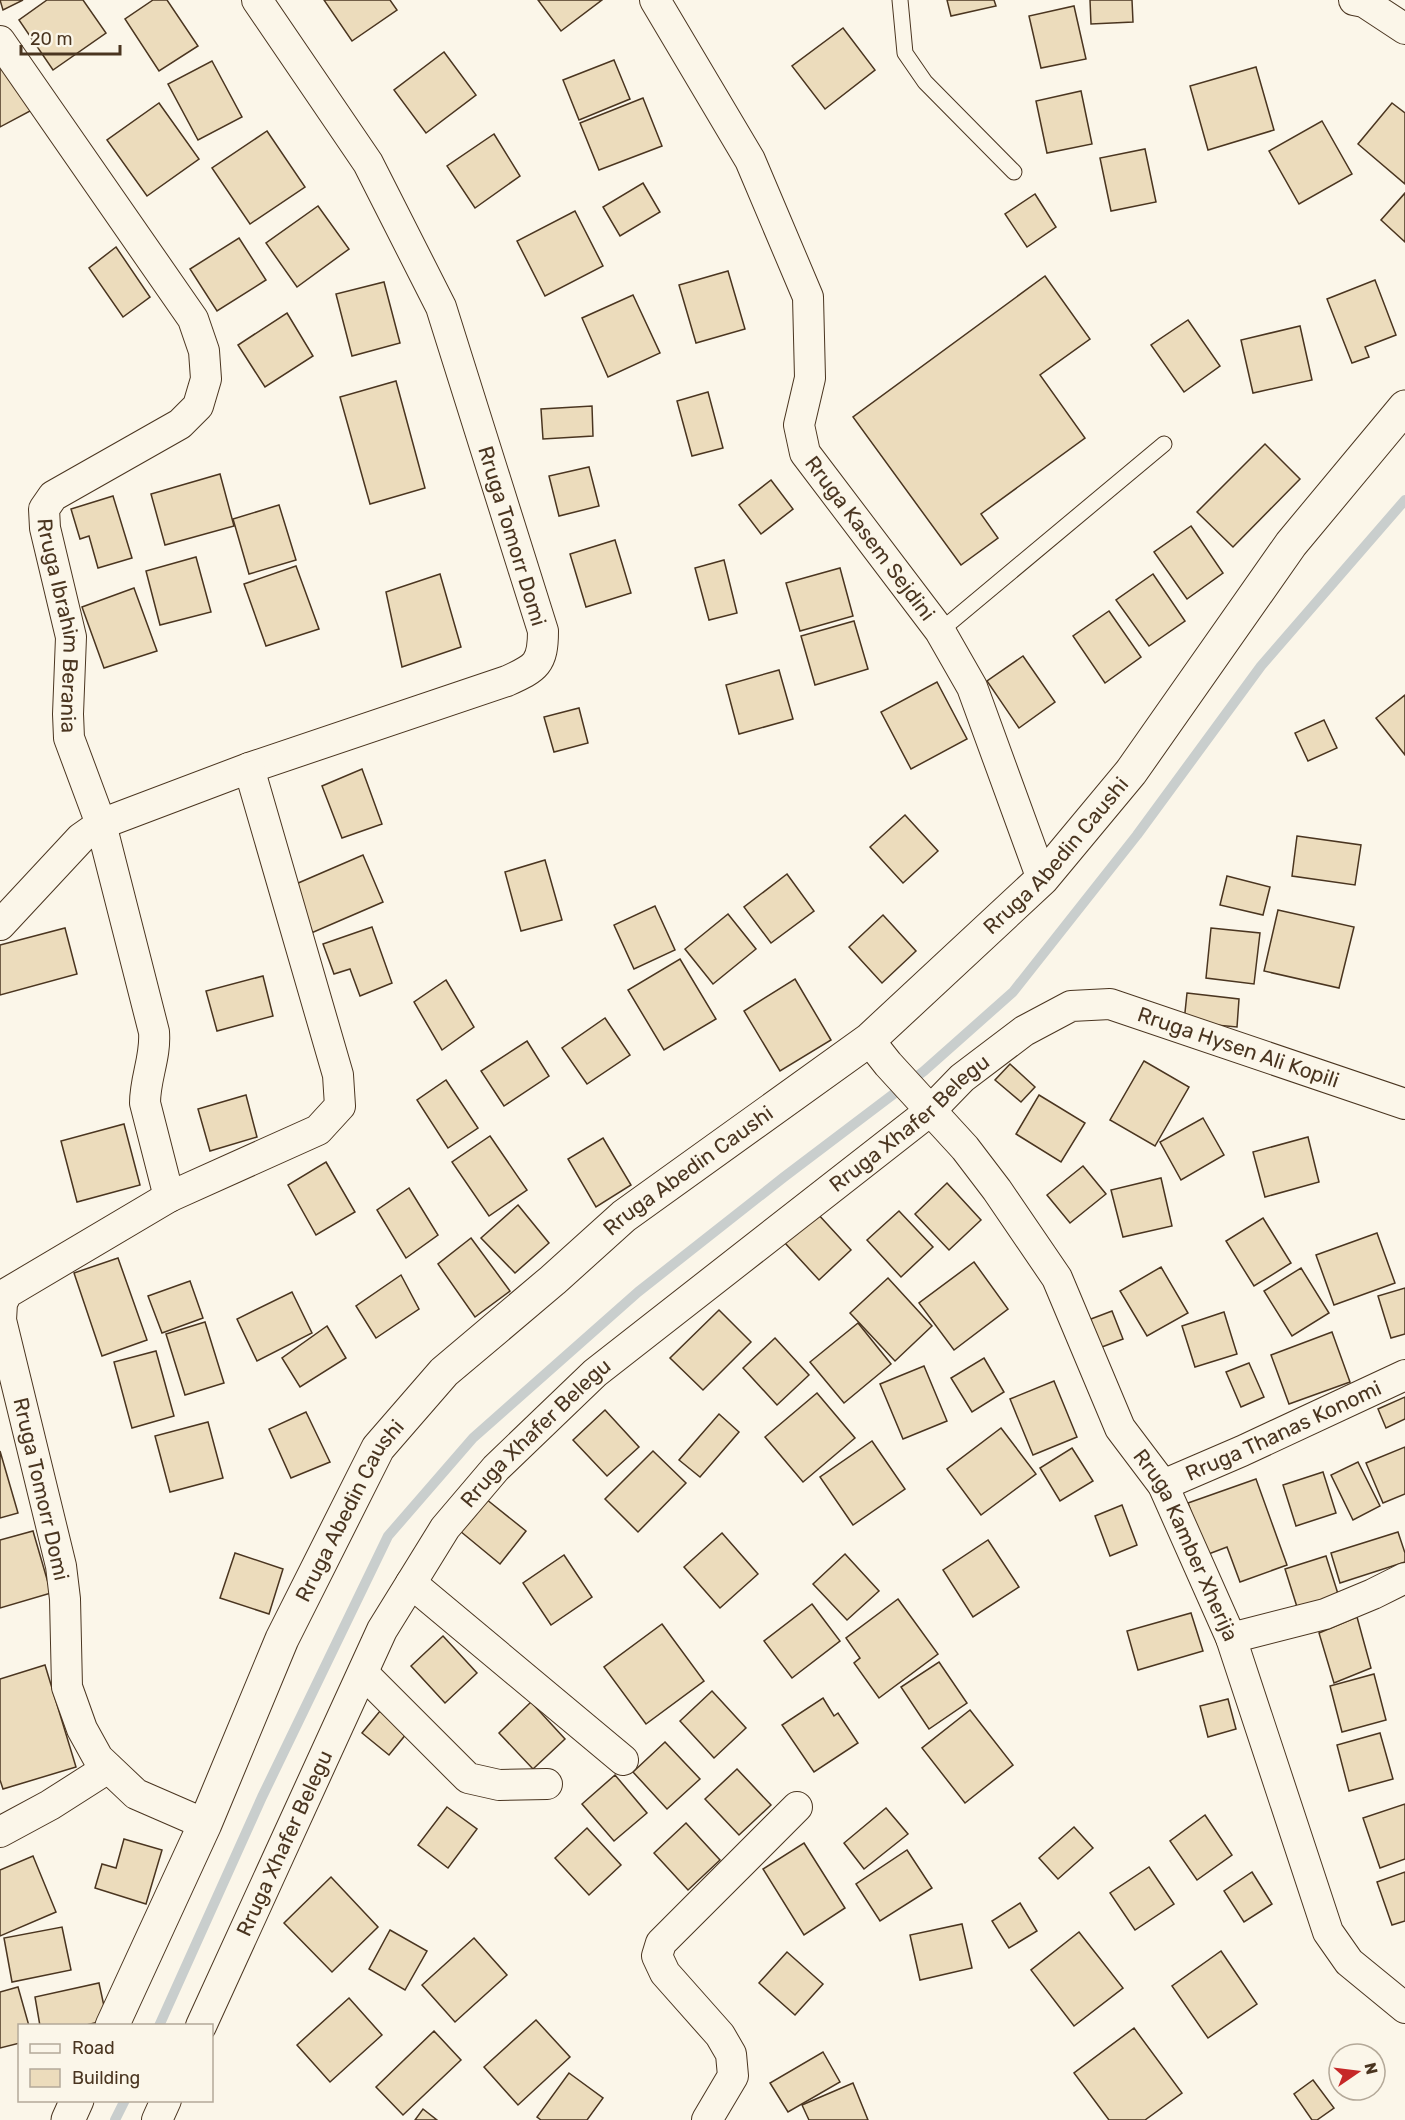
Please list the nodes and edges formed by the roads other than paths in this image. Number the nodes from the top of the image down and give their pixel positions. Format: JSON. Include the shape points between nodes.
{"nodes":[{"id":1,"x":257,"y":0,"type":"edge"},
{"id":2,"x":655,"y":0,"type":"edge"},
{"id":3,"x":900,"y":0,"type":"edge"},
{"id":4,"x":1354,"y":0,"type":"edge"},
{"id":5,"x":1405,"y":29,"type":"edge"},
{"id":6,"x":0,"y":41,"type":"edge"},
{"id":7,"x":1014,"y":172,"type":"dead end"},
{"id":8,"x":1405,"y":407,"type":"edge"},
{"id":9,"x":1164,"y":444,"type":"dead end"},
{"id":10,"x":940,"y":631,"type":"junction"},
{"id":11,"x":249,"y":768,"type":"junction"},
{"id":12,"x":101,"y":824,"type":"junction"},
{"id":13,"x":1042,"y":879,"type":"junction"},
{"id":14,"x":0,"y":924,"type":"edge"},
{"id":15,"x":1071,"y":1006,"type":"joint"},
{"id":16,"x":878,"y":1052,"type":"junction"},
{"id":17,"x":1405,"y":1104,"type":"edge"},
{"id":18,"x":925,"y":1106,"type":"junction"},
{"id":19,"x":169,"y":1197,"type":"junction"},
{"id":20,"x":1405,"y":1376,"type":"edge"},
{"id":21,"x":1162,"y":1485,"type":"junction"},
{"id":22,"x":1405,"y":1578,"type":"edge"},
{"id":23,"x":411,"y":1583,"type":"junction"},
{"id":24,"x":1231,"y":1638,"type":"junction"},
{"id":25,"x":363,"y":1673,"type":"junction"},
{"id":26,"x":623,"y":1760,"type":"dead end"},
{"id":27,"x":108,"y":1768,"type":"junction"},
{"id":28,"x":548,"y":1784,"type":"dead end"},
{"id":29,"x":798,"y":1807,"type":"dead end"},
{"id":30,"x":205,"y":1824,"type":"junction"},
{"id":31,"x":0,"y":1832,"type":"edge"},
{"id":32,"x":1405,"y":2008,"type":"edge"},
{"id":33,"x":112,"y":2024,"type":"edge"},
{"id":34,"x":201,"y":2024,"type":"edge"},
{"id":35,"x":76,"y":2102,"type":"edge"},
{"id":36,"x":165,"y":2102,"type":"edge"},
{"id":37,"x":68,"y":2120,"type":"edge"},
{"id":38,"x":157,"y":2120,"type":"edge"},
{"id":39,"x":707,"y":2120,"type":"edge"}],
"edges":[{"from":1,"to":11,"type":"street","name":"Rruga Tomorr Domi","via":[[369,163],[441,307],[543,631],[543,646],[539,662],[531,670],[507,681]]},
{"from":2,"to":10,"type":"street","name":"Rruga Kasem Sejdini","via":[[750,160],[807,297],[810,378],[799,425],[805,453]]},
{"from":3,"to":7,"type":"lane","via":[[905,53],[926,82]]},
{"from":4,"to":5,"type":"street","via":[[1364,2]]},
{"from":6,"to":12,"type":"street","name":"Rruga Ibrahim Berania","via":[[193,319],[204,351],[206,379],[198,406],[180,424],[53,496],[44,509],[71,637],[69,738]]},
{"from":8,"to":13,"type":"main road","name":"Rruga Abedin Caushi","via":[[1291,544],[1131,772]]},
{"from":9,"to":10,"type":"lane"},
{"from":10,"to":13,"type":"street","name":"Rruga Kasem Sejdini","via":[[972,687]]},
{"from":11,"to":12,"type":"street","name":"Rruga Tomorr Domi"},
{"from":11,"to":19,"type":"street","name":"Rruga Tomorr Domi","via":[[339,1075],[340,1106],[318,1130]]},
{"from":12,"to":14,"type":"street","name":"Rruga Tomorr Domi","via":[[81,838]]},
{"from":12,"to":19,"type":"street","name":"Rruga Ibrahim Berania","via":[[154,1032],[145,1103]]},
{"from":13,"to":16,"type":"main road","name":"Rruga Abedin Caushi"},
{"from":15,"to":17,"type":"street","name":"Rruga Hysen Ali Kopili","via":[[1110,1004]]},
{"from":15,"to":18,"type":"street","name":"Rruga Xhafer Belegu","via":[[1024,1031]]},
{"from":16,"to":18,"type":"street","name":"Rruga Kamber Xherija"},
{"from":16,"to":30,"type":"main road","name":"Rruga Abedin Caushi","via":[[624,1216],[444,1372],[385,1439],[282,1639]]},
{"from":18,"to":21,"type":"street","name":"Rruga Kamber Xherija","via":[[965,1148],[1057,1278],[1119,1428]]},
{"from":18,"to":23,"type":"street","name":"Rruga Xhafer Belegu","via":[[595,1373],[496,1468],[445,1528]]},
{"from":19,"to":27,"type":"street","name":"Rruga Tomorr Domi","via":[[7,1293],[2,1303],[1,1320],[61,1566],[67,1687],[82,1729]]},
{"from":20,"to":21,"type":"street","name":"Rruga Thanas Konomi"},
{"from":21,"to":24,"type":"street","name":"Rruga Kamber Xherija"},
{"from":22,"to":24,"type":"street","via":[[1325,1614]]},
{"from":23,"to":25,"type":"street","name":"Rruga Xhafer Belegu","via":[[382,1630]]},
{"from":23,"to":26,"type":"street"},
{"from":24,"to":32,"type":"street","name":"Rruga Kamber Xherija","via":[[1328,1932],[1349,1962]]},
{"from":25,"to":28,"type":"street","via":[[468,1778],[499,1785]]},
{"from":25,"to":34,"type":"street","name":"Rruga Xhafer Belegu"},
{"from":27,"to":30,"type":"street","name":"Rruga Tomorr Domi","via":[[136,1794]]},
{"from":27,"to":31,"type":"street"},
{"from":29,"to":39,"type":"street","via":[[661,1943],[657,1956],[665,1973],[720,2035],[731,2054],[733,2076]]},
{"from":30,"to":33,"type":"main road","name":"Rruga Abedin Caushi"},
{"from":35,"to":37,"type":"main road"},
{"from":36,"to":38,"type":"street"}]}
